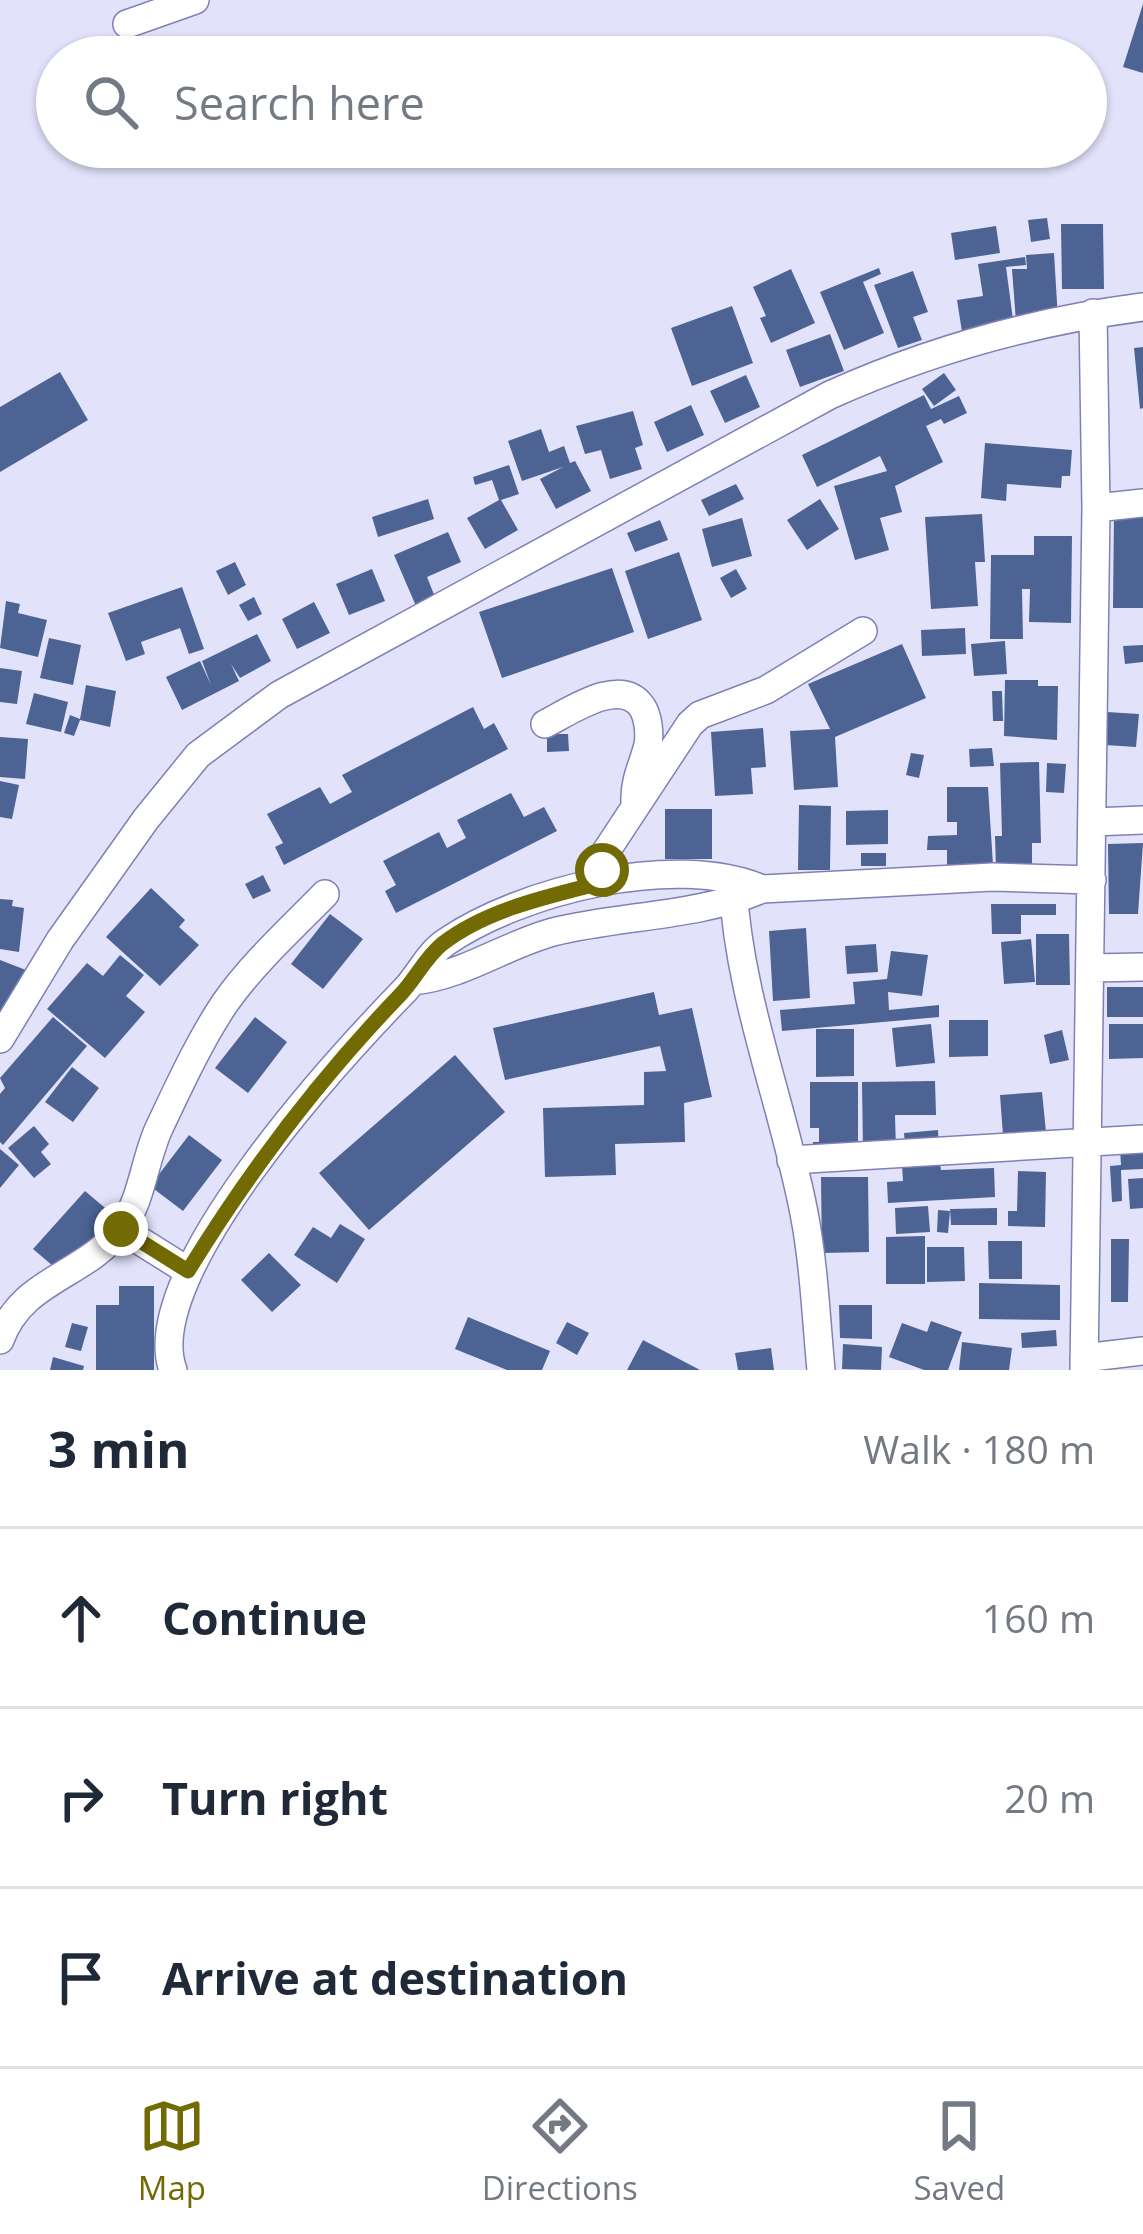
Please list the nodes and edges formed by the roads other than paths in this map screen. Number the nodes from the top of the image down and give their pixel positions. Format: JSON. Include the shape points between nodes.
{"nodes":[{"id":1,"x":195,"y":0,"type":"edge"},
{"id":2,"x":127,"y":24,"type":"dead end"},
{"id":3,"x":1143,"y":307,"type":"edge"},
{"id":4,"x":1093,"y":313,"type":"junction"},
{"id":5,"x":1143,"y":502,"type":"edge"},
{"id":6,"x":1096,"y":508,"type":"junction"},
{"id":7,"x":863,"y":631,"type":"dead end"},
{"id":8,"x":545,"y":724,"type":"dead end"},
{"id":9,"x":636,"y":806,"type":"junction"},
{"id":10,"x":1143,"y":820,"type":"edge"},
{"id":11,"x":1094,"y":822,"type":"junction"},
{"id":12,"x":1092,"y":880,"type":"junction"},
{"id":13,"x":604,"y":882,"type":"junction"},
{"id":14,"x":733,"y":889,"type":"junction"},
{"id":15,"x":325,"y":893,"type":"dead end"},
{"id":16,"x":1090,"y":968,"type":"junction"},
{"id":17,"x":1143,"y":968,"type":"edge"},
{"id":18,"x":413,"y":981,"type":"junction"},
{"id":19,"x":0,"y":1039,"type":"edge"},
{"id":20,"x":1143,"y":1139,"type":"edge"},
{"id":21,"x":1088,"y":1141,"type":"junction"},
{"id":22,"x":791,"y":1160,"type":"junction"},
{"id":23,"x":121,"y":1229,"type":"junction"},
{"id":24,"x":188,"y":1271,"type":"junction"},
{"id":25,"x":0,"y":1340,"type":"edge"},
{"id":26,"x":1143,"y":1351,"type":"edge"},
{"id":27,"x":1084,"y":1364,"type":"edge"},
{"id":28,"x":173,"y":1370,"type":"edge"},
{"id":29,"x":821,"y":1370,"type":"edge"}],
"edges":[{"from":1,"to":2,"type":"street"},
{"from":3,"to":4,"type":"street"},
{"from":4,"to":6,"type":"street"},
{"from":4,"to":19,"type":"street","via":[[885,370],[830,395],[279,695],[198,755],[146,819]]},
{"from":5,"to":6,"type":"street"},
{"from":6,"to":11,"type":"street"},
{"from":7,"to":9,"type":"street","via":[[766,689],[700,715]]},
{"from":8,"to":9,"type":"street","via":[[604,697],[640,703],[648,731]]},
{"from":9,"to":13,"type":"street","via":[[605,853]]},
{"from":10,"to":11,"type":"street"},
{"from":11,"to":12,"type":"street"},
{"from":12,"to":14,"type":"street"},
{"from":12,"to":16,"type":"street"},
{"from":13,"to":14,"type":"street","via":[[658,876]]},
{"from":13,"to":18,"type":"street","via":[[478,922],[443,944]]},
{"from":14,"to":18,"type":"street","via":[[550,933],[444,978]]},
{"from":14,"to":22,"type":"street"},
{"from":15,"to":23,"type":"street","via":[[222,1007],[158,1130]]},
{"from":16,"to":17,"type":"street"},
{"from":16,"to":21,"type":"street"},
{"from":18,"to":24,"type":"street","via":[[260,1159]]},
{"from":20,"to":21,"type":"street"},
{"from":21,"to":22,"type":"street"},
{"from":21,"to":27,"type":"street"},
{"from":22,"to":29,"type":"street","via":[[805,1214]]},
{"from":23,"to":24,"type":"street"},
{"from":23,"to":25,"type":"street","via":[[26,1297]]},
{"from":24,"to":28,"type":"street","via":[[168,1328]]},
{"from":26,"to":27,"type":"street"}]}
